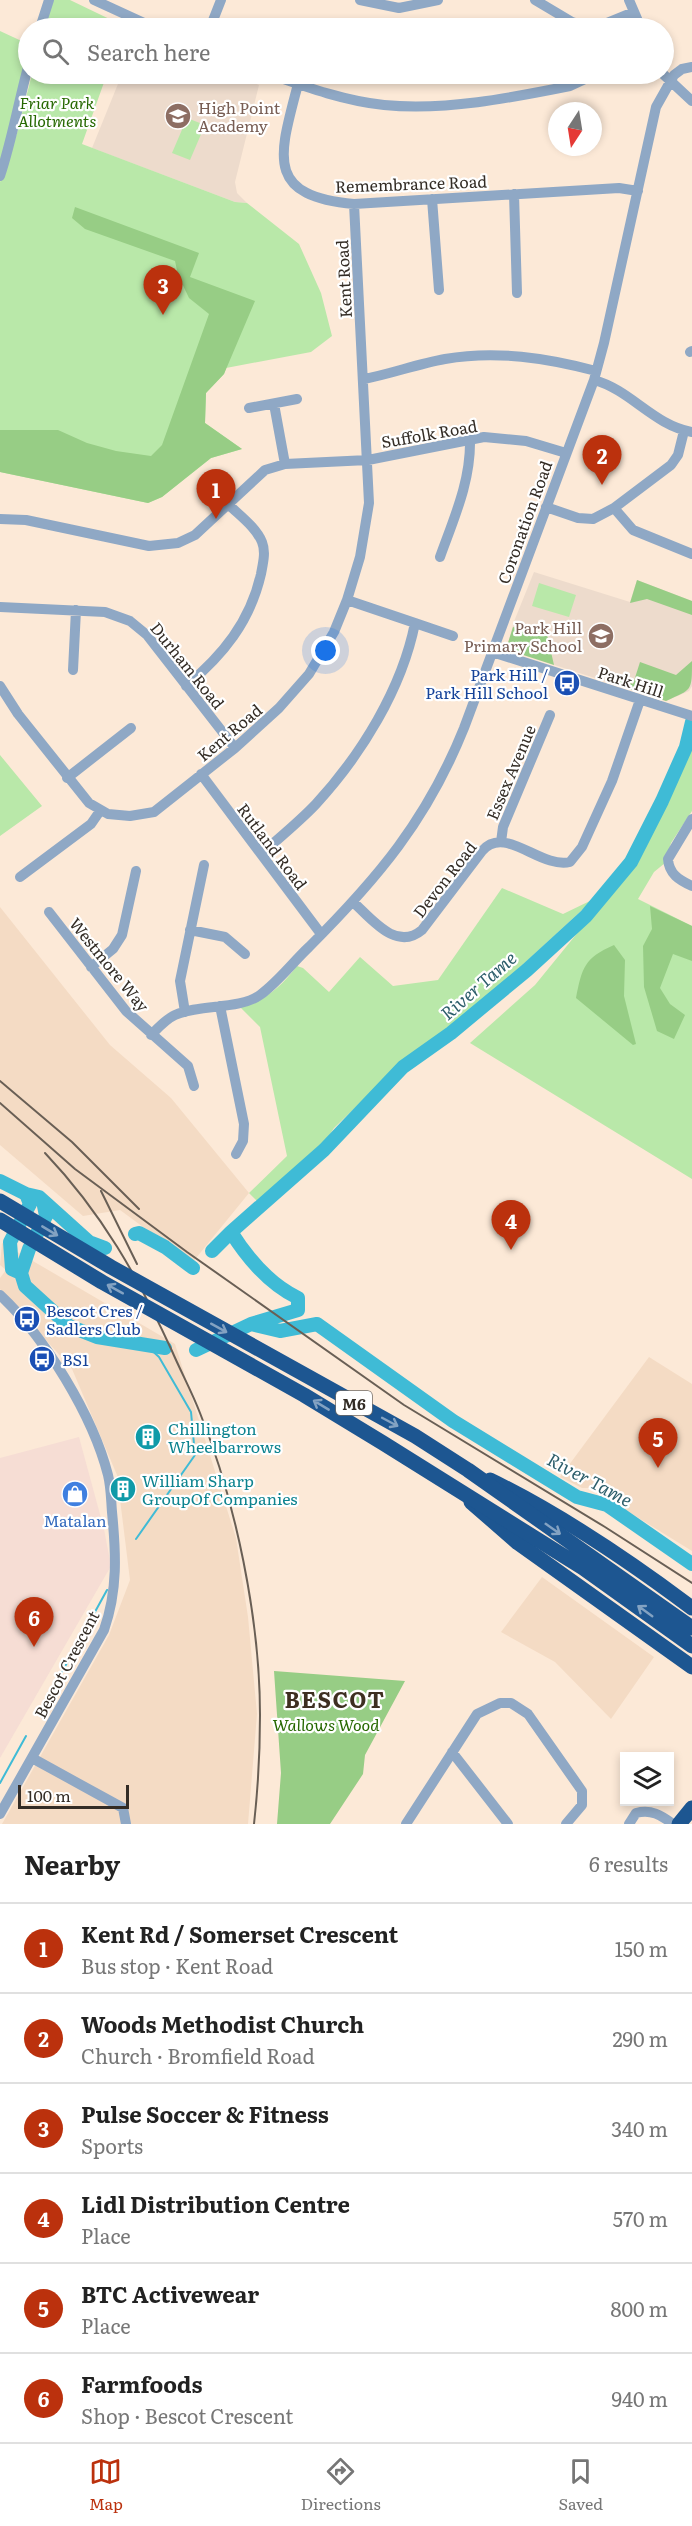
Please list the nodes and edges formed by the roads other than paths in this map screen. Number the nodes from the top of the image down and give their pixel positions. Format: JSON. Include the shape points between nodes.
{"nodes":[{"id":1,"x":49,"y":0,"type":"edge"},
{"id":2,"x":94,"y":0,"type":"edge"},
{"id":3,"x":221,"y":0,"type":"edge"},
{"id":4,"x":360,"y":0,"type":"edge"},
{"id":5,"x":438,"y":0,"type":"edge"},
{"id":6,"x":535,"y":0,"type":"edge"},
{"id":7,"x":629,"y":0,"type":"edge"},
{"id":8,"x":634,"y":12,"type":"junction"},
{"id":9,"x":43,"y":18,"type":"edge"},
{"id":10,"x":133,"y":18,"type":"edge"},
{"id":11,"x":214,"y":18,"type":"edge"},
{"id":12,"x":565,"y":18,"type":"edge"},
{"id":13,"x":619,"y":18,"type":"edge"},
{"id":14,"x":637,"y":18,"type":"edge"},
{"id":15,"x":692,"y":67,"type":"edge"},
{"id":16,"x":674,"y":77,"type":"edge"},
{"id":17,"x":23,"y":84,"type":"edge"},
{"id":18,"x":298,"y":84,"type":"joint"},
{"id":19,"x":574,"y":84,"type":"edge"},
{"id":20,"x":670,"y":84,"type":"edge"},
{"id":21,"x":673,"y":84,"type":"edge"},
{"id":22,"x":692,"y":101,"type":"edge"},
{"id":23,"x":0,"y":176,"type":"edge"},
{"id":24,"x":638,"y":191,"type":"junction"},
{"id":25,"x":514,"y":194,"type":"junction"},
{"id":26,"x":432,"y":199,"type":"junction"},
{"id":27,"x":354,"y":204,"type":"junction"},
{"id":28,"x":439,"y":290,"type":"dead end"},
{"id":29,"x":517,"y":293,"type":"dead end"},
{"id":30,"x":595,"y":375,"type":"junction"},
{"id":31,"x":364,"y":379,"type":"junction"},
{"id":32,"x":297,"y":399,"type":"dead end"},
{"id":33,"x":274,"y":404,"type":"junction"},
{"id":34,"x":249,"y":408,"type":"dead end"},
{"id":35,"x":688,"y":431,"type":"edge"},
{"id":36,"x":470,"y":439,"type":"junction"},
{"id":37,"x":566,"y":453,"type":"junction"},
{"id":38,"x":368,"y":460,"type":"junction"},
{"id":39,"x":285,"y":464,"type":"junction"},
{"id":40,"x":228,"y":504,"type":"junction"},
{"id":41,"x":546,"y":507,"type":"junction"},
{"id":42,"x":614,"y":508,"type":"junction"},
{"id":43,"x":0,"y":519,"type":"edge"},
{"id":44,"x":692,"y":554,"type":"edge"},
{"id":45,"x":440,"y":557,"type":"dead end"},
{"id":46,"x":347,"y":600,"type":"junction"},
{"id":47,"x":0,"y":607,"type":"edge"},
{"id":48,"x":76,"y":610,"type":"junction"},
{"id":49,"x":415,"y":623,"type":"junction"},
{"id":50,"x":453,"y":636,"type":"dead end"},
{"id":51,"x":492,"y":652,"type":"junction"},
{"id":52,"x":73,"y":670,"type":"dead end"},
{"id":53,"x":0,"y":686,"type":"edge"},
{"id":54,"x":186,"y":686,"type":"junction"},
{"id":55,"x":640,"y":700,"type":"junction"},
{"id":56,"x":550,"y":715,"type":"dead end"},
{"id":57,"x":689,"y":715,"type":"edge"},
{"id":58,"x":131,"y":728,"type":"dead end"},
{"id":59,"x":235,"y":748,"type":"junction"},
{"id":60,"x":201,"y":774,"type":"junction"},
{"id":61,"x":67,"y":778,"type":"junction"},
{"id":62,"x":100,"y":812,"type":"junction"},
{"id":63,"x":692,"y":819,"type":"edge"},
{"id":64,"x":501,"y":842,"type":"junction"},
{"id":65,"x":261,"y":854,"type":"junction"},
{"id":66,"x":204,"y":866,"type":"dead end"},
{"id":67,"x":136,"y":871,"type":"dead end"},
{"id":68,"x":20,"y":877,"type":"dead end"},
{"id":69,"x":692,"y":886,"type":"edge"},
{"id":70,"x":353,"y":902,"type":"junction"},
{"id":71,"x":49,"y":912,"type":"dead end"},
{"id":72,"x":190,"y":930,"type":"junction"},
{"id":73,"x":321,"y":934,"type":"junction"},
{"id":74,"x":245,"y":954,"type":"dead end"},
{"id":75,"x":91,"y":967,"type":"junction"},
{"id":76,"x":220,"y":1006,"type":"junction"},
{"id":77,"x":185,"y":1012,"type":"junction"},
{"id":78,"x":151,"y":1035,"type":"junction"},
{"id":79,"x":194,"y":1086,"type":"dead end"},
{"id":80,"x":236,"y":1154,"type":"dead end"},
{"id":81,"x":0,"y":1201,"type":"edge"},
{"id":82,"x":0,"y":1220,"type":"edge"},
{"id":83,"x":0,"y":1295,"type":"edge"},
{"id":84,"x":468,"y":1470,"type":"junction"},
{"id":85,"x":463,"y":1493,"type":"junction"},
{"id":86,"x":692,"y":1608,"type":"edge"},
{"id":87,"x":692,"y":1628,"type":"edge"},
{"id":88,"x":692,"y":1646,"type":"edge"},
{"id":89,"x":692,"y":1667,"type":"edge"},
{"id":90,"x":452,"y":1752,"type":"junction"},
{"id":91,"x":32,"y":1758,"type":"junction"},
{"id":92,"x":692,"y":1808,"type":"edge"},
{"id":93,"x":0,"y":1814,"type":"edge"},
{"id":94,"x":408,"y":1823,"type":"edge"},
{"id":95,"x":126,"y":1824,"type":"edge"},
{"id":96,"x":508,"y":1824,"type":"edge"},
{"id":97,"x":566,"y":1824,"type":"edge"},
{"id":98,"x":629,"y":1824,"type":"edge"},
{"id":99,"x":673,"y":1824,"type":"edge"},
{"id":100,"x":680,"y":1824,"type":"edge"}],
"edges":[{"from":1,"to":9,"type":"street"},
{"from":2,"to":10,"type":"street"},
{"from":3,"to":11,"type":"street"},
{"from":4,"to":5,"type":"street","via":[[399,8]]},
{"from":6,"to":12,"type":"street"},
{"from":7,"to":8,"type":"street"},
{"from":8,"to":13,"type":"street"},
{"from":8,"to":14,"type":"street"},
{"from":15,"to":16,"type":"street","via":[[678,71]]},
{"from":17,"to":23,"type":"street","via":[[12,141]]},
{"from":18,"to":19,"type":"street","via":[[362,102],[425,106]]},
{"from":18,"to":27,"type":"street","name":"Remembrance Road","via":[[283,144],[289,176],[294,186],[313,198]]},
{"from":20,"to":24,"type":"street","name":"Coronation Road","via":[[656,106]]},
{"from":21,"to":22,"type":"street"},
{"from":24,"to":25,"type":"street","name":"Remembrance Road","via":[[619,188]]},
{"from":24,"to":30,"type":"street","name":"Coronation Road"},
{"from":25,"to":26,"type":"street","name":"Remembrance Road"},
{"from":25,"to":29,"type":"street"},
{"from":26,"to":27,"type":"street","name":"Remembrance Road"},
{"from":26,"to":28,"type":"street"},
{"from":27,"to":31,"type":"street","name":"Kent Road"},
{"from":30,"to":31,"type":"street","via":[[563,362],[499,354],[445,359]]},
{"from":30,"to":35,"type":"street","via":[[652,416]]},
{"from":30,"to":37,"type":"street","name":"Coronation Road"},
{"from":31,"to":38,"type":"street","name":"Kent Road"},
{"from":32,"to":33,"type":"street"},
{"from":33,"to":34,"type":"street"},
{"from":33,"to":39,"type":"street"},
{"from":35,"to":42,"type":"street","via":[[670,465]]},
{"from":36,"to":37,"type":"street","name":"Suffolk Road","via":[[513,439]]},
{"from":36,"to":38,"type":"street","name":"Suffolk Road"},
{"from":36,"to":45,"type":"street","via":[[466,486]]},
{"from":37,"to":41,"type":"street","name":"Coronation Road"},
{"from":38,"to":39,"type":"street"},
{"from":38,"to":46,"type":"street","name":"Kent Road","via":[[367,519]]},
{"from":39,"to":40,"type":"street","via":[[265,470]]},
{"from":40,"to":43,"type":"street","via":[[195,535],[162,546],[27,520]]},
{"from":40,"to":54,"type":"street","via":[[262,542],[263,567],[252,607],[235,637]]},
{"from":41,"to":42,"type":"street","via":[[585,520]]},
{"from":41,"to":51,"type":"street","name":"Coronation Road"},
{"from":42,"to":44,"type":"street","via":[[633,530]]},
{"from":46,"to":49,"type":"street"},
{"from":46,"to":59,"type":"street","name":"Kent Road","via":[[334,632],[309,674]]},
{"from":47,"to":48,"type":"street","name":"Durham Road"},
{"from":48,"to":52,"type":"street"},
{"from":48,"to":54,"type":"street","name":"Durham Road","via":[[105,612],[130,621],[147,635]]},
{"from":49,"to":50,"type":"street"},
{"from":49,"to":65,"type":"street","via":[[395,682],[357,753],[315,805]]},
{"from":51,"to":55,"type":"street","name":"Park Hill"},
{"from":51,"to":70,"type":"street","name":"Coronation Road","via":[[443,775],[396,852]]},
{"from":53,"to":61,"type":"street"},
{"from":54,"to":59,"type":"street","name":"Durham Road"},
{"from":55,"to":57,"type":"street","name":"Park Hill"},
{"from":55,"to":64,"type":"street","name":"Devon Road","via":[[612,781],[575,857],[557,864]]},
{"from":56,"to":64,"type":"street","name":"Essex Avenue","via":[[503,827]]},
{"from":58,"to":61,"type":"street"},
{"from":59,"to":60,"type":"street","name":"Kent Road"},
{"from":60,"to":62,"type":"street","name":"Kent Road","via":[[154,812],[117,816]]},
{"from":60,"to":65,"type":"street","name":"Rutland Road"},
{"from":61,"to":62,"type":"street"},
{"from":62,"to":68,"type":"street","via":[[91,824]]},
{"from":63,"to":69,"type":"street","via":[[668,859],[674,875]]},
{"from":64,"to":70,"type":"street","name":"Devon Road","via":[[486,847],[427,925],[414,936],[390,935]]},
{"from":65,"to":73,"type":"street","name":"Rutland Road"},
{"from":66,"to":72,"type":"street"},
{"from":67,"to":75,"type":"street","via":[[122,935],[113,949]]},
{"from":70,"to":73,"type":"street","name":"Coronation Road"},
{"from":71,"to":75,"type":"street","name":"Westmore Way"},
{"from":72,"to":74,"type":"street","via":[[225,937]]},
{"from":72,"to":77,"type":"street","via":[[180,981]]},
{"from":73,"to":76,"type":"street","name":"Coronation Road","via":[[260,995]]},
{"from":75,"to":78,"type":"street","name":"Westmore Way"},
{"from":76,"to":77,"type":"street","name":"Coronation Road"},
{"from":76,"to":80,"type":"street","via":[[244,1124],[243,1141]]},
{"from":77,"to":78,"type":"street","via":[[170,1017]]},
{"from":78,"to":79,"type":"street","name":"Westmore Way","via":[[188,1066]]},
{"from":81,"to":84,"type":"highway","number":"M6","one_way":true,"bridge":true,"via":[[415,1436]]},
{"from":85,"to":82,"type":"highway","number":"M6","one_way":true,"bridge":true,"via":[[304,1395]]},
{"from":83,"to":91,"type":"street","name":"Bescot Crescent","via":[[44,1348],[88,1422],[109,1477],[116,1557],[112,1606],[104,1630]]},
{"from":84,"to":86,"type":"highway","bridge":true,"via":[[542,1506]]},
{"from":84,"to":87,"type":"highway","number":"M6","one_way":true,"bridge":true},
{"from":88,"to":85,"type":"highway","number":"M6","one_way":true,"bridge":true,"via":[[583,1568]]},
{"from":85,"to":89,"type":"highway","bridge":true,"via":[[518,1543]]},
{"from":90,"to":94,"type":"street"},
{"from":90,"to":96,"type":"street"},
{"from":90,"to":97,"type":"street","via":[[477,1714],[500,1703],[519,1706],[582,1791],[582,1805]]},
{"from":91,"to":93,"type":"street","name":"Bescot Crescent"},
{"from":91,"to":95,"type":"street","via":[[123,1808]]},
{"from":92,"to":100,"type":"highway"},
{"from":98,"to":99,"type":"street","via":[[636,1813],[646,1811]]}]}
